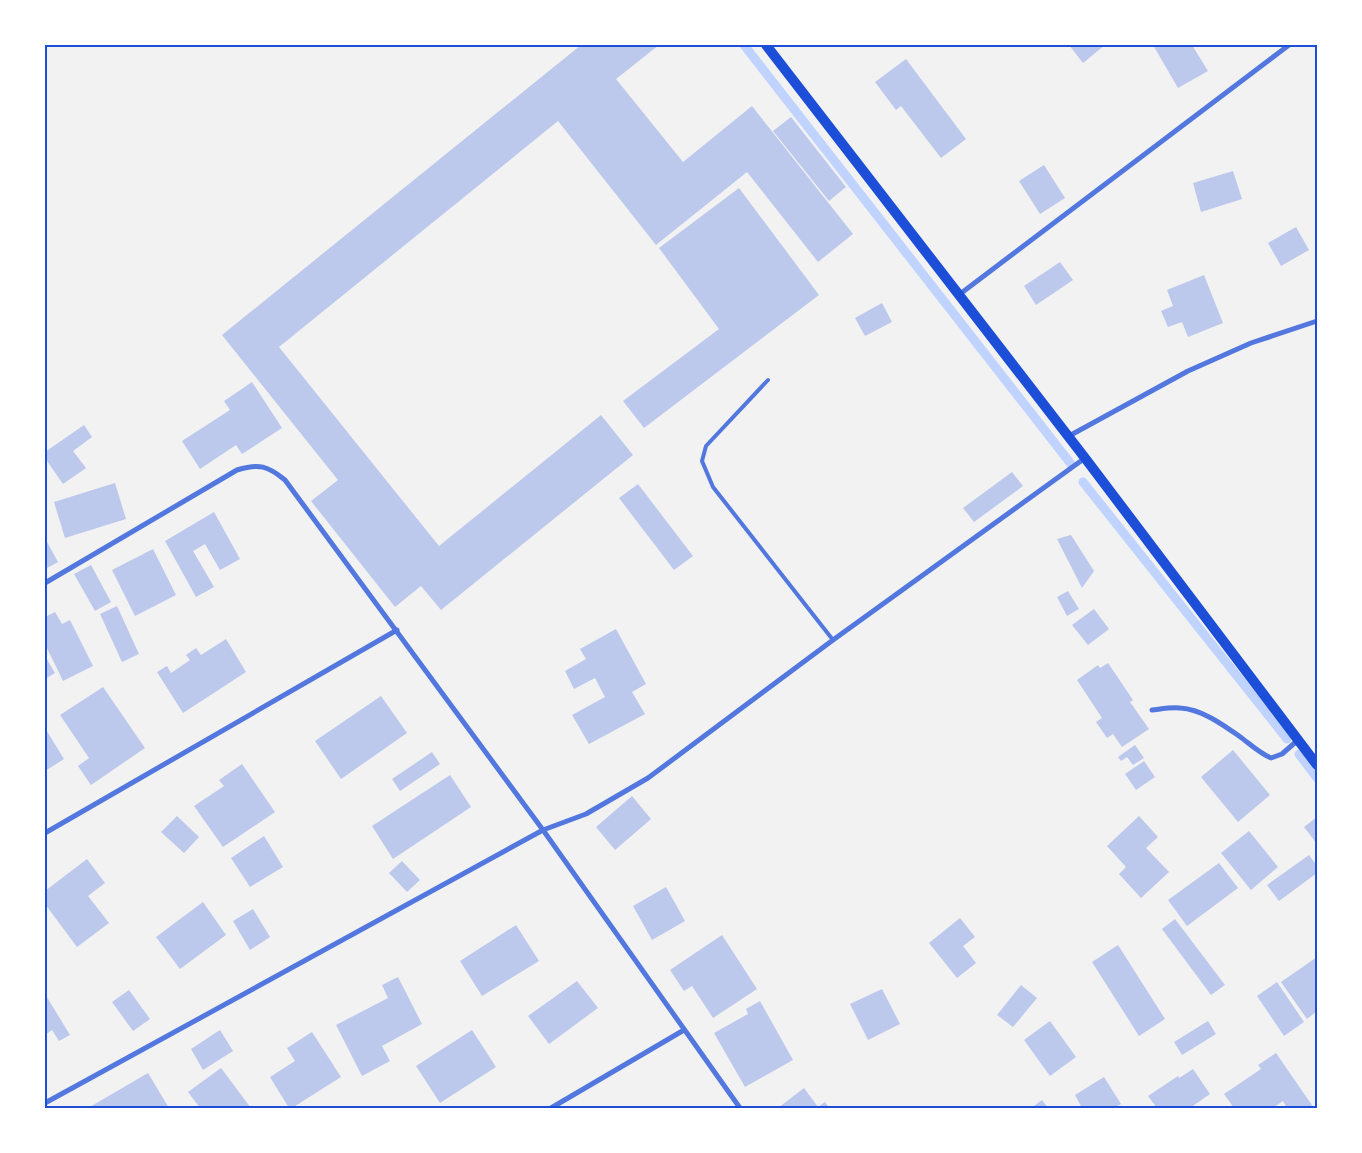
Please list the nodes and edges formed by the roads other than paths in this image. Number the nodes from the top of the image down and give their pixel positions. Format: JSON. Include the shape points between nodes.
{"nodes":[{"id":1,"x":766,"y":45,"type":"edge"},
{"id":2,"x":1289,"y":45,"type":"edge"},
{"id":3,"x":960,"y":294,"type":"junction"},
{"id":4,"x":1317,"y":321,"type":"edge"},
{"id":5,"x":768,"y":380,"type":"dead end"},
{"id":6,"x":1069,"y":436,"type":"junction"},
{"id":7,"x":1085,"y":458,"type":"junction"},
{"id":8,"x":45,"y":583,"type":"edge"},
{"id":9,"x":397,"y":630,"type":"junction"},
{"id":10,"x":833,"y":640,"type":"junction"},
{"id":11,"x":1152,"y":710,"type":"dead end"},
{"id":12,"x":1298,"y":740,"type":"junction"},
{"id":13,"x":1317,"y":765,"type":"edge"},
{"id":14,"x":543,"y":830,"type":"junction"},
{"id":15,"x":45,"y":833,"type":"edge"},
{"id":16,"x":684,"y":1030,"type":"junction"},
{"id":17,"x":45,"y":1103,"type":"edge"},
{"id":18,"x":551,"y":1108,"type":"edge"},
{"id":19,"x":740,"y":1108,"type":"edge"}],
"edges":[{"from":1,"to":3,"type":"main road"},
{"from":2,"to":3,"type":"street"},
{"from":3,"to":6,"type":"main road"},
{"from":4,"to":6,"type":"street","via":[[1215,359]]},
{"from":5,"to":10,"type":"lane","via":[[706,446],[702,461],[713,487]]},
{"from":6,"to":7,"type":"main road"},
{"from":7,"to":10,"type":"street"},
{"from":7,"to":12,"type":"main road"},
{"from":8,"to":9,"type":"street","via":[[237,470],[261,466],[285,480]]},
{"from":9,"to":14,"type":"street"},
{"from":9,"to":15,"type":"street"},
{"from":10,"to":14,"type":"street","via":[[648,778],[586,814]]},
{"from":11,"to":12,"type":"street","via":[[1177,707],[1206,715],[1271,758],[1282,754]]},
{"from":12,"to":13,"type":"main road"},
{"from":14,"to":16,"type":"street"},
{"from":14,"to":17,"type":"street"},
{"from":16,"to":18,"type":"street"},
{"from":16,"to":19,"type":"street"}]}
